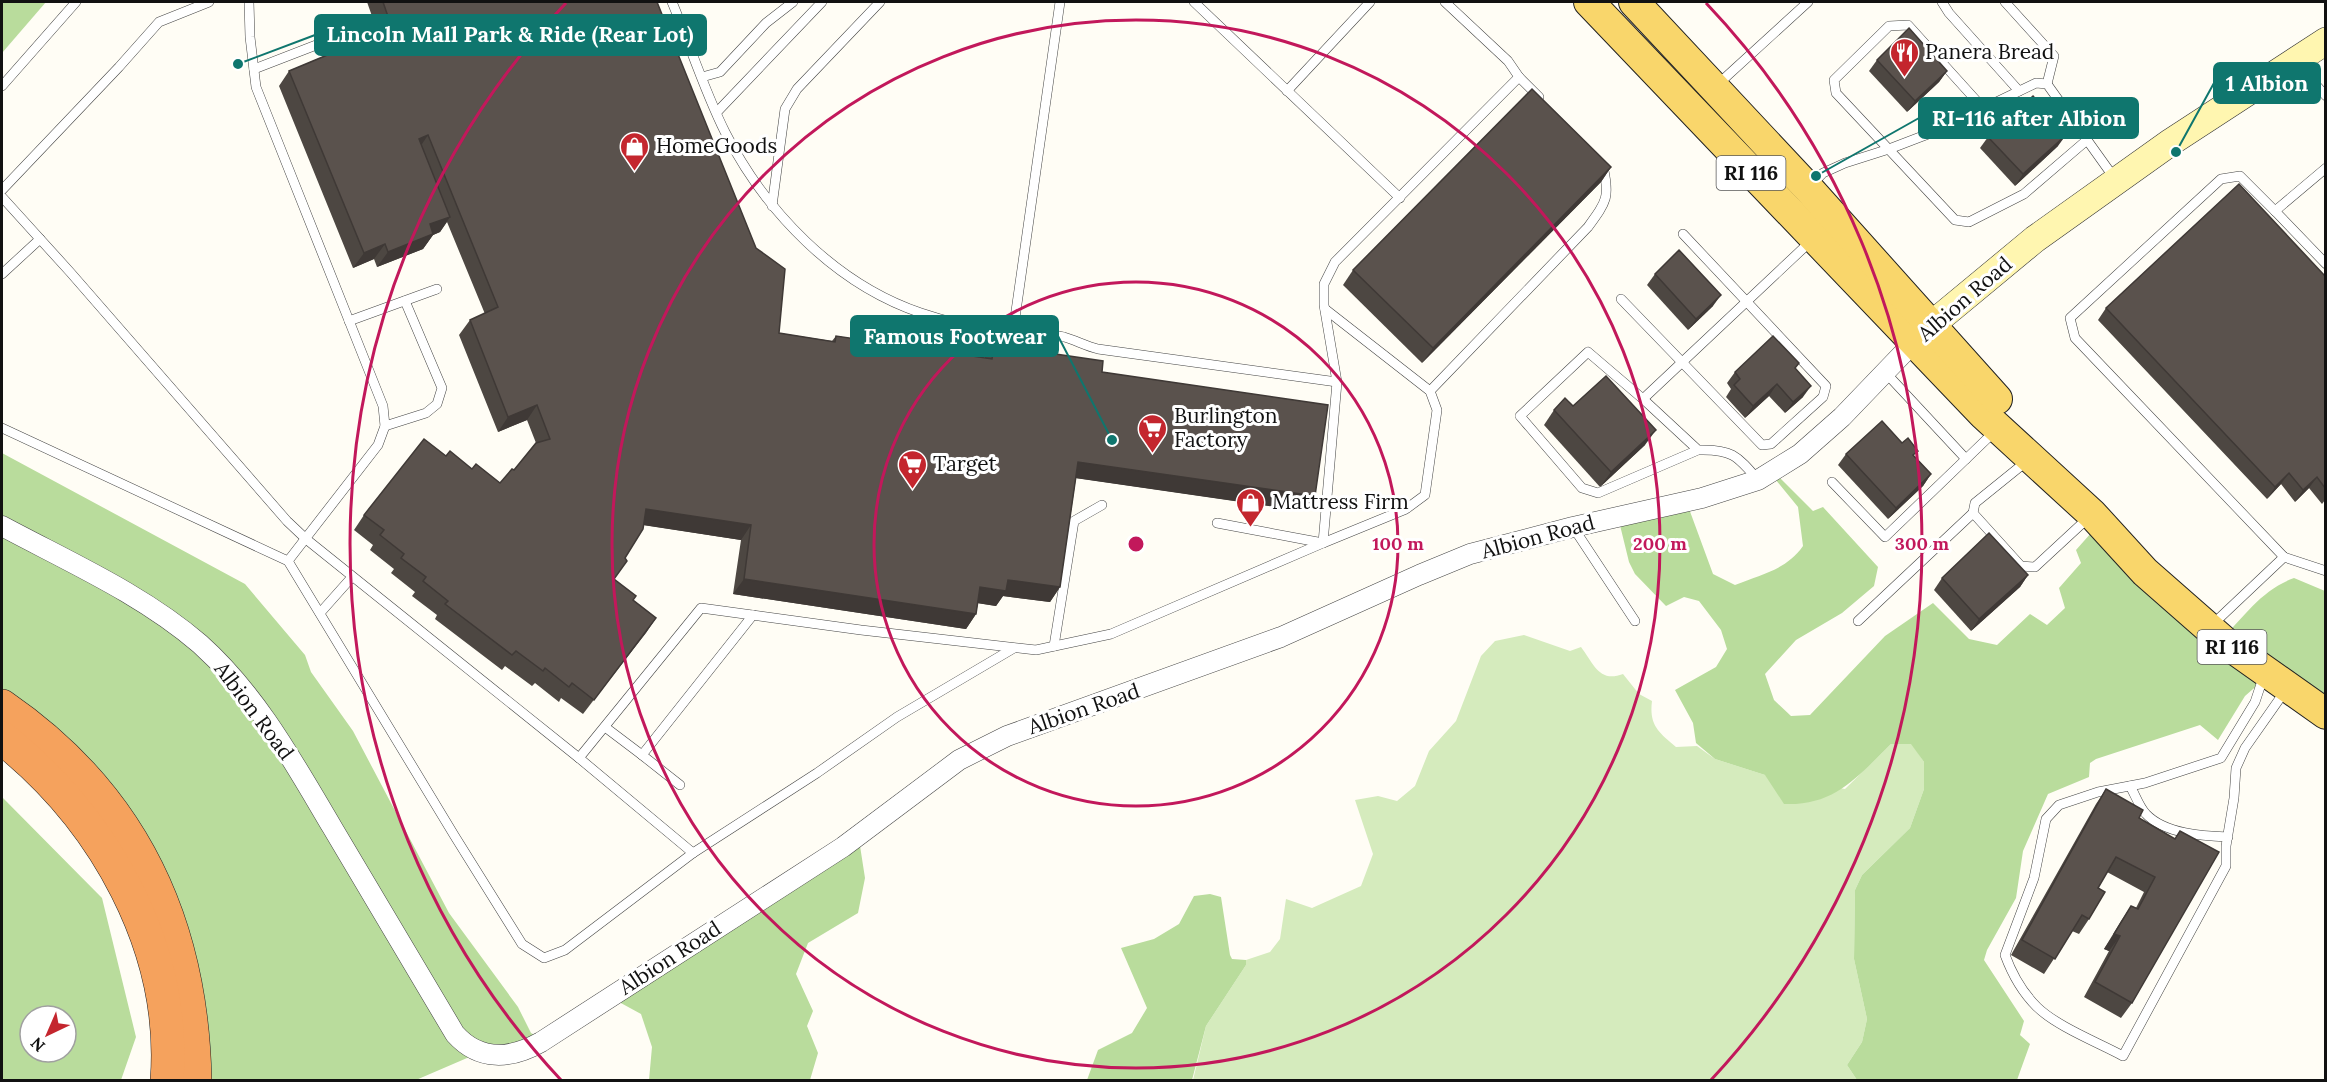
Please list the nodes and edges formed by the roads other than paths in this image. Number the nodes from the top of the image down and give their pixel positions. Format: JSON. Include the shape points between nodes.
{"nodes":[{"id":1,"x":76,"y":2,"type":"edge"},
{"id":2,"x":209,"y":2,"type":"edge"},
{"id":3,"x":249,"y":2,"type":"edge"},
{"id":4,"x":672,"y":2,"type":"edge"},
{"id":5,"x":793,"y":2,"type":"edge"},
{"id":6,"x":822,"y":2,"type":"edge"},
{"id":7,"x":880,"y":2,"type":"edge"},
{"id":8,"x":1060,"y":2,"type":"edge"},
{"id":9,"x":1194,"y":2,"type":"edge"},
{"id":10,"x":1370,"y":2,"type":"edge"},
{"id":11,"x":1444,"y":2,"type":"edge"},
{"id":12,"x":1589,"y":2,"type":"edge"},
{"id":13,"x":1634,"y":2,"type":"edge"},
{"id":14,"x":1808,"y":2,"type":"edge"},
{"id":15,"x":1942,"y":2,"type":"edge"},
{"id":16,"x":2005,"y":2,"type":"edge"},
{"id":17,"x":342,"y":35,"type":"dead end"},
{"id":18,"x":2325,"y":41,"type":"edge"},
{"id":19,"x":2294,"y":61,"type":"junction"},
{"id":20,"x":254,"y":69,"type":"junction"},
{"id":21,"x":1519,"y":77,"type":"junction"},
{"id":22,"x":702,"y":78,"type":"junction"},
{"id":23,"x":2047,"y":84,"type":"junction"},
{"id":24,"x":2,"y":86,"type":"edge"},
{"id":25,"x":1715,"y":87,"type":"junction"},
{"id":26,"x":1287,"y":91,"type":"junction"},
{"id":27,"x":2019,"y":91,"type":"junction"},
{"id":28,"x":2325,"y":96,"type":"edge"},
{"id":29,"x":1544,"y":102,"type":"edge"},
{"id":30,"x":1983,"y":108,"type":"junction"},
{"id":31,"x":717,"y":112,"type":"junction"},
{"id":32,"x":2087,"y":140,"type":"junction"},
{"id":33,"x":1889,"y":150,"type":"junction"},
{"id":34,"x":1601,"y":160,"type":"edge"},
{"id":35,"x":2324,"y":171,"type":"edge"},
{"id":36,"x":2116,"y":181,"type":"junction"},
{"id":37,"x":1808,"y":188,"type":"junction"},
{"id":38,"x":2,"y":190,"type":"edge"},
{"id":39,"x":2,"y":197,"type":"edge"},
{"id":40,"x":1400,"y":198,"type":"junction"},
{"id":41,"x":772,"y":206,"type":"junction"},
{"id":42,"x":2276,"y":211,"type":"junction"},
{"id":43,"x":1683,"y":234,"type":"dead end"},
{"id":44,"x":40,"y":239,"type":"junction"},
{"id":45,"x":1814,"y":239,"type":"junction"},
{"id":46,"x":2325,"y":264,"type":"edge"},
{"id":47,"x":2,"y":274,"type":"edge"},
{"id":48,"x":437,"y":289,"type":"dead end"},
{"id":49,"x":1621,"y":299,"type":"dead end"},
{"id":50,"x":405,"y":301,"type":"junction"},
{"id":51,"x":1747,"y":302,"type":"junction"},
{"id":52,"x":1324,"y":309,"type":"junction"},
{"id":53,"x":349,"y":321,"type":"junction"},
{"id":54,"x":1013,"y":332,"type":"junction"},
{"id":55,"x":1922,"y":333,"type":"junction"},
{"id":56,"x":1682,"y":362,"type":"junction"},
{"id":57,"x":1892,"y":380,"type":"junction"},
{"id":58,"x":1337,"y":381,"type":"junction"},
{"id":59,"x":1430,"y":391,"type":"junction"},
{"id":60,"x":1643,"y":399,"type":"junction"},
{"id":61,"x":385,"y":426,"type":"junction"},
{"id":62,"x":2,"y":428,"type":"edge"},
{"id":63,"x":1998,"y":428,"type":"junction"},
{"id":64,"x":1698,"y":450,"type":"junction"},
{"id":65,"x":2031,"y":458,"type":"junction"},
{"id":66,"x":1966,"y":459,"type":"junction"},
{"id":67,"x":1758,"y":480,"type":"junction"},
{"id":68,"x":1832,"y":482,"type":"dead end"},
{"id":69,"x":1102,"y":505,"type":"dead end"},
{"id":70,"x":1973,"y":513,"type":"junction"},
{"id":71,"x":2092,"y":514,"type":"junction"},
{"id":72,"x":1217,"y":523,"type":"dead end"},
{"id":73,"x":2,"y":526,"type":"edge"},
{"id":74,"x":1573,"y":527,"type":"junction"},
{"id":75,"x":306,"y":539,"type":"junction"},
{"id":76,"x":1323,"y":543,"type":"junction"},
{"id":77,"x":2284,"y":557,"type":"junction"},
{"id":78,"x":288,"y":561,"type":"junction"},
{"id":79,"x":2325,"y":571,"type":"edge"},
{"id":80,"x":2145,"y":573,"type":"junction"},
{"id":81,"x":352,"y":577,"type":"junction"},
{"id":82,"x":320,"y":613,"type":"junction"},
{"id":83,"x":753,"y":615,"type":"junction"},
{"id":84,"x":1635,"y":621,"type":"dead end"},
{"id":85,"x":1858,"y":621,"type":"dead end"},
{"id":86,"x":2208,"y":628,"type":"junction"},
{"id":87,"x":1054,"y":646,"type":"junction"},
{"id":88,"x":1014,"y":648,"type":"junction"},
{"id":89,"x":2276,"y":680,"type":"junction"},
{"id":90,"x":2,"y":706,"type":"edge"},
{"id":91,"x":2325,"y":714,"type":"edge"},
{"id":92,"x":605,"y":727,"type":"junction"},
{"id":93,"x":2,"y":738,"type":"edge"},
{"id":94,"x":642,"y":755,"type":"junction"},
{"id":95,"x":579,"y":759,"type":"junction"},
{"id":96,"x":680,"y":785,"type":"dead end"},
{"id":97,"x":2130,"y":786,"type":"junction"},
{"id":98,"x":2228,"y":837,"type":"junction"},
{"id":99,"x":693,"y":853,"type":"junction"},
{"id":100,"x":167,"y":1080,"type":"edge"},
{"id":101,"x":195,"y":1080,"type":"edge"}],
"edges":[{"from":1,"to":24,"type":"lane"},
{"from":2,"to":38,"type":"lane","via":[[159,22]]},
{"from":3,"to":20,"type":"lane"},
{"from":4,"to":22,"type":"lane"},
{"from":5,"to":22,"type":"lane","via":[[766,23],[720,72]]},
{"from":6,"to":31,"type":"lane"},
{"from":7,"to":41,"type":"lane","via":[[797,89],[785,109]]},
{"from":8,"to":54,"type":"lane"},
{"from":9,"to":26,"type":"lane"},
{"from":10,"to":26,"type":"lane"},
{"from":11,"to":21,"type":"lane","via":[[1508,61]]},
{"from":12,"to":45,"type":"main road","number":"RI 116"},
{"from":13,"to":25,"type":"main road","number":"RI 116"},
{"from":14,"to":25,"type":"lane"},
{"from":15,"to":27,"type":"lane"},
{"from":16,"to":23,"type":"lane","via":[[2054,56]]},
{"from":17,"to":20,"type":"lane"},
{"from":18,"to":19,"type":"main road","name":"Albion Road"},
{"from":19,"to":28,"type":"lane"},
{"from":19,"to":36,"type":"main road","name":"Albion Road"},
{"from":20,"to":53,"type":"lane","via":[[256,87]]},
{"from":21,"to":29,"type":"lane"},
{"from":21,"to":40,"type":"lane"},
{"from":22,"to":31,"type":"lane"},
{"from":23,"to":27,"type":"lane","via":[[2036,83]]},
{"from":23,"to":32,"type":"lane"},
{"from":25,"to":37,"type":"main road","number":"RI 116"},
{"from":26,"to":40,"type":"lane"},
{"from":27,"to":30,"type":"lane"},
{"from":30,"to":33,"type":"lane"},
{"from":30,"to":33,"type":"lane","via":[[1908,26],[1889,26],[1834,80],[1836,93]]},
{"from":31,"to":41,"type":"lane","via":[[748,173]]},
{"from":32,"to":33,"type":"lane","via":[[2024,194],[1969,222],[1955,220]]},
{"from":32,"to":36,"type":"lane"},
{"from":33,"to":37,"type":"lane","via":[[1823,173]]},
{"from":34,"to":59,"type":"lane","via":[[1607,187],[1605,205]]},
{"from":35,"to":42,"type":"lane"},
{"from":36,"to":55,"type":"main road","name":"Albion Road","via":[[2035,239]]},
{"from":37,"to":55,"type":"main road","number":"RI 116"},
{"from":39,"to":44,"type":"lane"},
{"from":40,"to":52,"type":"lane","via":[[1335,262],[1324,284]]},
{"from":41,"to":54,"type":"lane","via":[[818,254],[889,300],[957,324]]},
{"from":42,"to":46,"type":"lane"},
{"from":42,"to":77,"type":"lane","via":[[2240,176],[2221,179],[2070,318],[2075,338]]},
{"from":43,"to":51,"type":"lane"},
{"from":44,"to":47,"type":"lane"},
{"from":44,"to":75,"type":"lane"},
{"from":45,"to":51,"type":"lane"},
{"from":45,"to":55,"type":"main road","number":"RI 116"},
{"from":48,"to":50,"type":"lane"},
{"from":49,"to":56,"type":"lane"},
{"from":50,"to":53,"type":"lane"},
{"from":50,"to":61,"type":"lane","via":[[442,388],[437,404],[426,413]]},
{"from":51,"to":56,"type":"lane"},
{"from":51,"to":56,"type":"lane","via":[[1826,386],[1823,397],[1771,444],[1761,445]]},
{"from":52,"to":58,"type":"lane"},
{"from":52,"to":59,"type":"lane"},
{"from":53,"to":61,"type":"lane","via":[[383,406]]},
{"from":54,"to":58,"type":"lane","via":[[1064,337],[1107,350]]},
{"from":55,"to":57,"type":"street","name":"Albion Road"},
{"from":55,"to":63,"type":"main road","number":"RI 116"},
{"from":55,"to":80,"type":"main road","number":"RI 116","via":[[2006,409]]},
{"from":56,"to":60,"type":"lane"},
{"from":57,"to":66,"type":"lane"},
{"from":57,"to":67,"type":"street","name":"Albion Road","via":[[1852,407],[1800,454]]},
{"from":58,"to":76,"type":"lane"},
{"from":59,"to":76,"type":"lane","via":[[1437,410],[1425,495],[1406,509]]},
{"from":60,"to":64,"type":"lane"},
{"from":60,"to":64,"type":"lane","via":[[1588,352],[1520,416],[1582,488],[1598,493]]},
{"from":61,"to":75,"type":"lane","via":[[374,451]]},
{"from":62,"to":78,"type":"lane"},
{"from":63,"to":65,"type":"main road","number":"RI 116"},
{"from":63,"to":66,"type":"lane"},
{"from":64,"to":67,"type":"lane","via":[[1732,454]]},
{"from":65,"to":70,"type":"lane","via":[[1975,503]]},
{"from":65,"to":71,"type":"main road","number":"RI 116"},
{"from":66,"to":68,"type":"lane","via":[[1885,537]]},
{"from":67,"to":74,"type":"street","name":"Albion Road","via":[[1702,498]]},
{"from":69,"to":87,"type":"lane","via":[[1074,521]]},
{"from":70,"to":71,"type":"lane","via":[[2021,566],[2035,567]]},
{"from":70,"to":85,"type":"lane"},
{"from":71,"to":80,"type":"main road","number":"RI 116"},
{"from":72,"to":76,"type":"lane"},
{"from":73,"to":74,"type":"street","name":"Albion Road","via":[[139,601],[177,626],[220,663],[279,740],[455,1034],[477,1052],[498,1055],[520,1052],[561,1029],[833,854],[944,770],[981,747],[1297,630],[1461,558]]},
{"from":74,"to":84,"type":"lane"},
{"from":75,"to":78,"type":"lane"},
{"from":75,"to":81,"type":"lane"},
{"from":76,"to":87,"type":"lane","via":[[1111,634]]},
{"from":77,"to":79,"type":"lane"},
{"from":77,"to":86,"type":"lane"},
{"from":78,"to":82,"type":"lane"},
{"from":80,"to":86,"type":"main road","number":"RI 116"},
{"from":81,"to":82,"type":"lane"},
{"from":81,"to":95,"type":"lane"},
{"from":82,"to":99,"type":"lane","via":[[522,944],[544,958],[565,950]]},
{"from":83,"to":88,"type":"lane"},
{"from":83,"to":92,"type":"lane","via":[[701,608]]},
{"from":83,"to":94,"type":"lane"},
{"from":86,"to":89,"type":"main road","number":"RI 116"},
{"from":87,"to":88,"type":"lane","via":[[1036,650]]},
{"from":88,"to":99,"type":"lane","via":[[897,717]]},
{"from":89,"to":91,"type":"main road","number":"RI 116"},
{"from":89,"to":97,"type":"lane","via":[[2255,702],[2221,758]]},
{"from":89,"to":98,"type":"lane","via":[[2266,716],[2236,768]]},
{"from":90,"to":101,"type":"highway","via":[[53,746],[85,780],[115,817],[143,863],[164,907],[182,964],[192,1023]]},
{"from":92,"to":94,"type":"lane"},
{"from":92,"to":95,"type":"lane"},
{"from":93,"to":100,"type":"highway","via":[[80,814],[129,896],[159,981],[166,1027]]},
{"from":94,"to":96,"type":"lane"},
{"from":95,"to":99,"type":"lane"},
{"from":97,"to":98,"type":"lane","via":[[2146,814],[2172,829],[2199,836]]},
{"from":97,"to":98,"type":"lane","via":[[2059,805],[2046,819],[2034,878],[2005,955],[2012,974],[2037,1007],[2123,1056],[2226,866]]}]}
